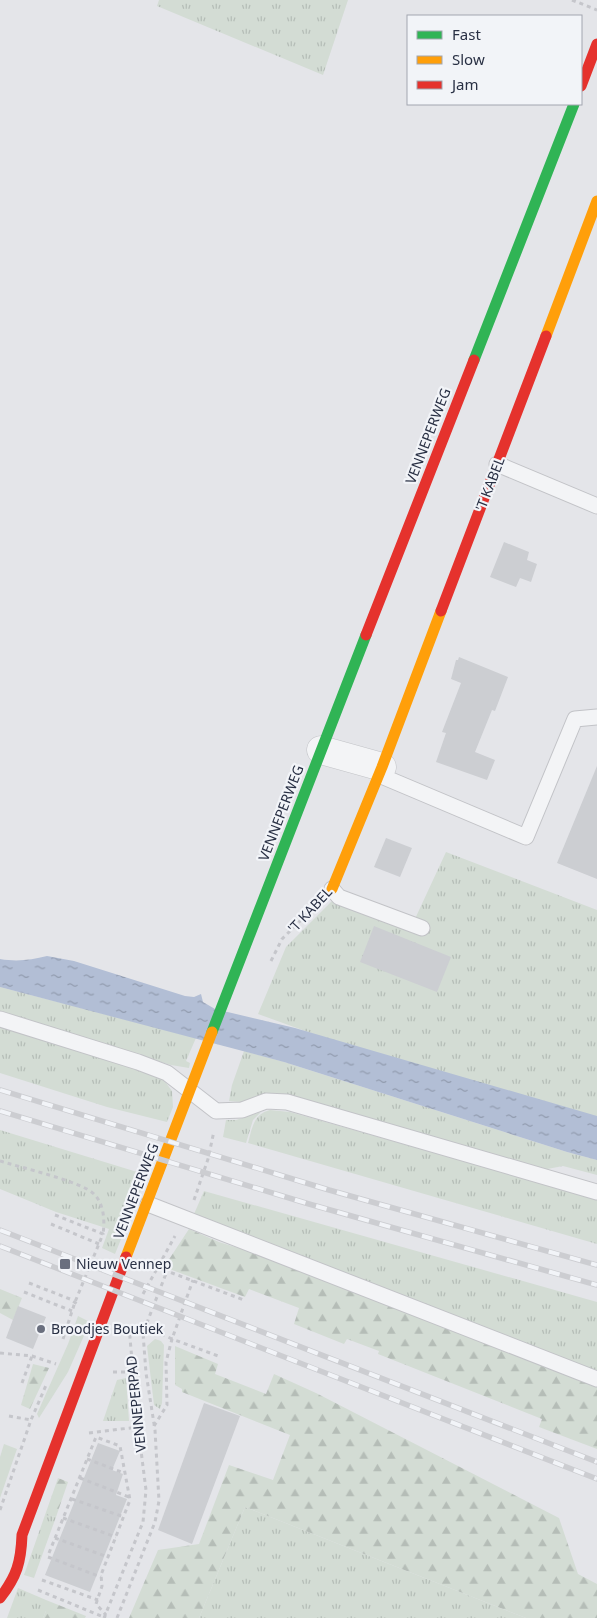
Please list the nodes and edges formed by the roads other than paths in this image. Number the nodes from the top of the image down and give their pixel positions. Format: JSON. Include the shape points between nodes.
{"nodes":[{"id":1,"x":597,"y":44,"type":"edge"},
{"id":2,"x":582,"y":83,"type":"edge"},
{"id":3,"x":574,"y":105,"type":"edge"},
{"id":4,"x":596,"y":205,"type":"edge"},
{"id":5,"x":497,"y":464,"type":"junction"},
{"id":6,"x":597,"y":506,"type":"edge"},
{"id":7,"x":597,"y":717,"type":"edge"},
{"id":8,"x":321,"y":750,"type":"junction"},
{"id":9,"x":380,"y":771,"type":"junction"},
{"id":10,"x":332,"y":889,"type":"joint"},
{"id":11,"x":422,"y":928,"type":"dead end"},
{"id":12,"x":0,"y":1019,"type":"edge"},
{"id":13,"x":191,"y":1090,"type":"junction"},
{"id":14,"x":597,"y":1192,"type":"edge"},
{"id":15,"x":148,"y":1204,"type":"junction"},
{"id":16,"x":597,"y":1379,"type":"edge"},
{"id":17,"x":22,"y":1535,"type":"junction"},
{"id":18,"x":7,"y":1554,"type":"dead end"},
{"id":19,"x":0,"y":1598,"type":"edge"}],
"edges":[{"from":1,"to":2,"type":"main road"},
{"from":3,"to":8,"type":"main road","name":"VENNEPERWEG"},
{"from":4,"to":5,"type":"main road","name":"'T KABEL"},
{"from":5,"to":6,"type":"lane"},
{"from":5,"to":9,"type":"main road","name":"'T KABEL"},
{"from":7,"to":9,"type":"lane","via":[[575,720],[526,837]]},
{"from":8,"to":9,"type":"street"},
{"from":8,"to":13,"type":"main road","name":"VENNEPERWEG"},
{"from":9,"to":10,"type":"main road","name":"'T KABEL"},
{"from":10,"to":11,"type":"lane","via":[[339,897]]},
{"from":12,"to":13,"type":"lane","via":[[138,1062],[167,1073]]},
{"from":13,"to":14,"type":"lane","via":[[216,1110],[242,1110],[266,1101],[287,1102]]},
{"from":13,"to":15,"type":"main road","name":"VENNEPERWEG"},
{"from":15,"to":16,"type":"lane"},
{"from":15,"to":17,"type":"main road","name":"VENNEPERWEG"},
{"from":17,"to":18,"type":"main road","name":"VENNEPERWEG"},
{"from":17,"to":19,"type":"main road","name":"VENNEPERWEG","via":[[21,1559],[14,1580]]}]}
